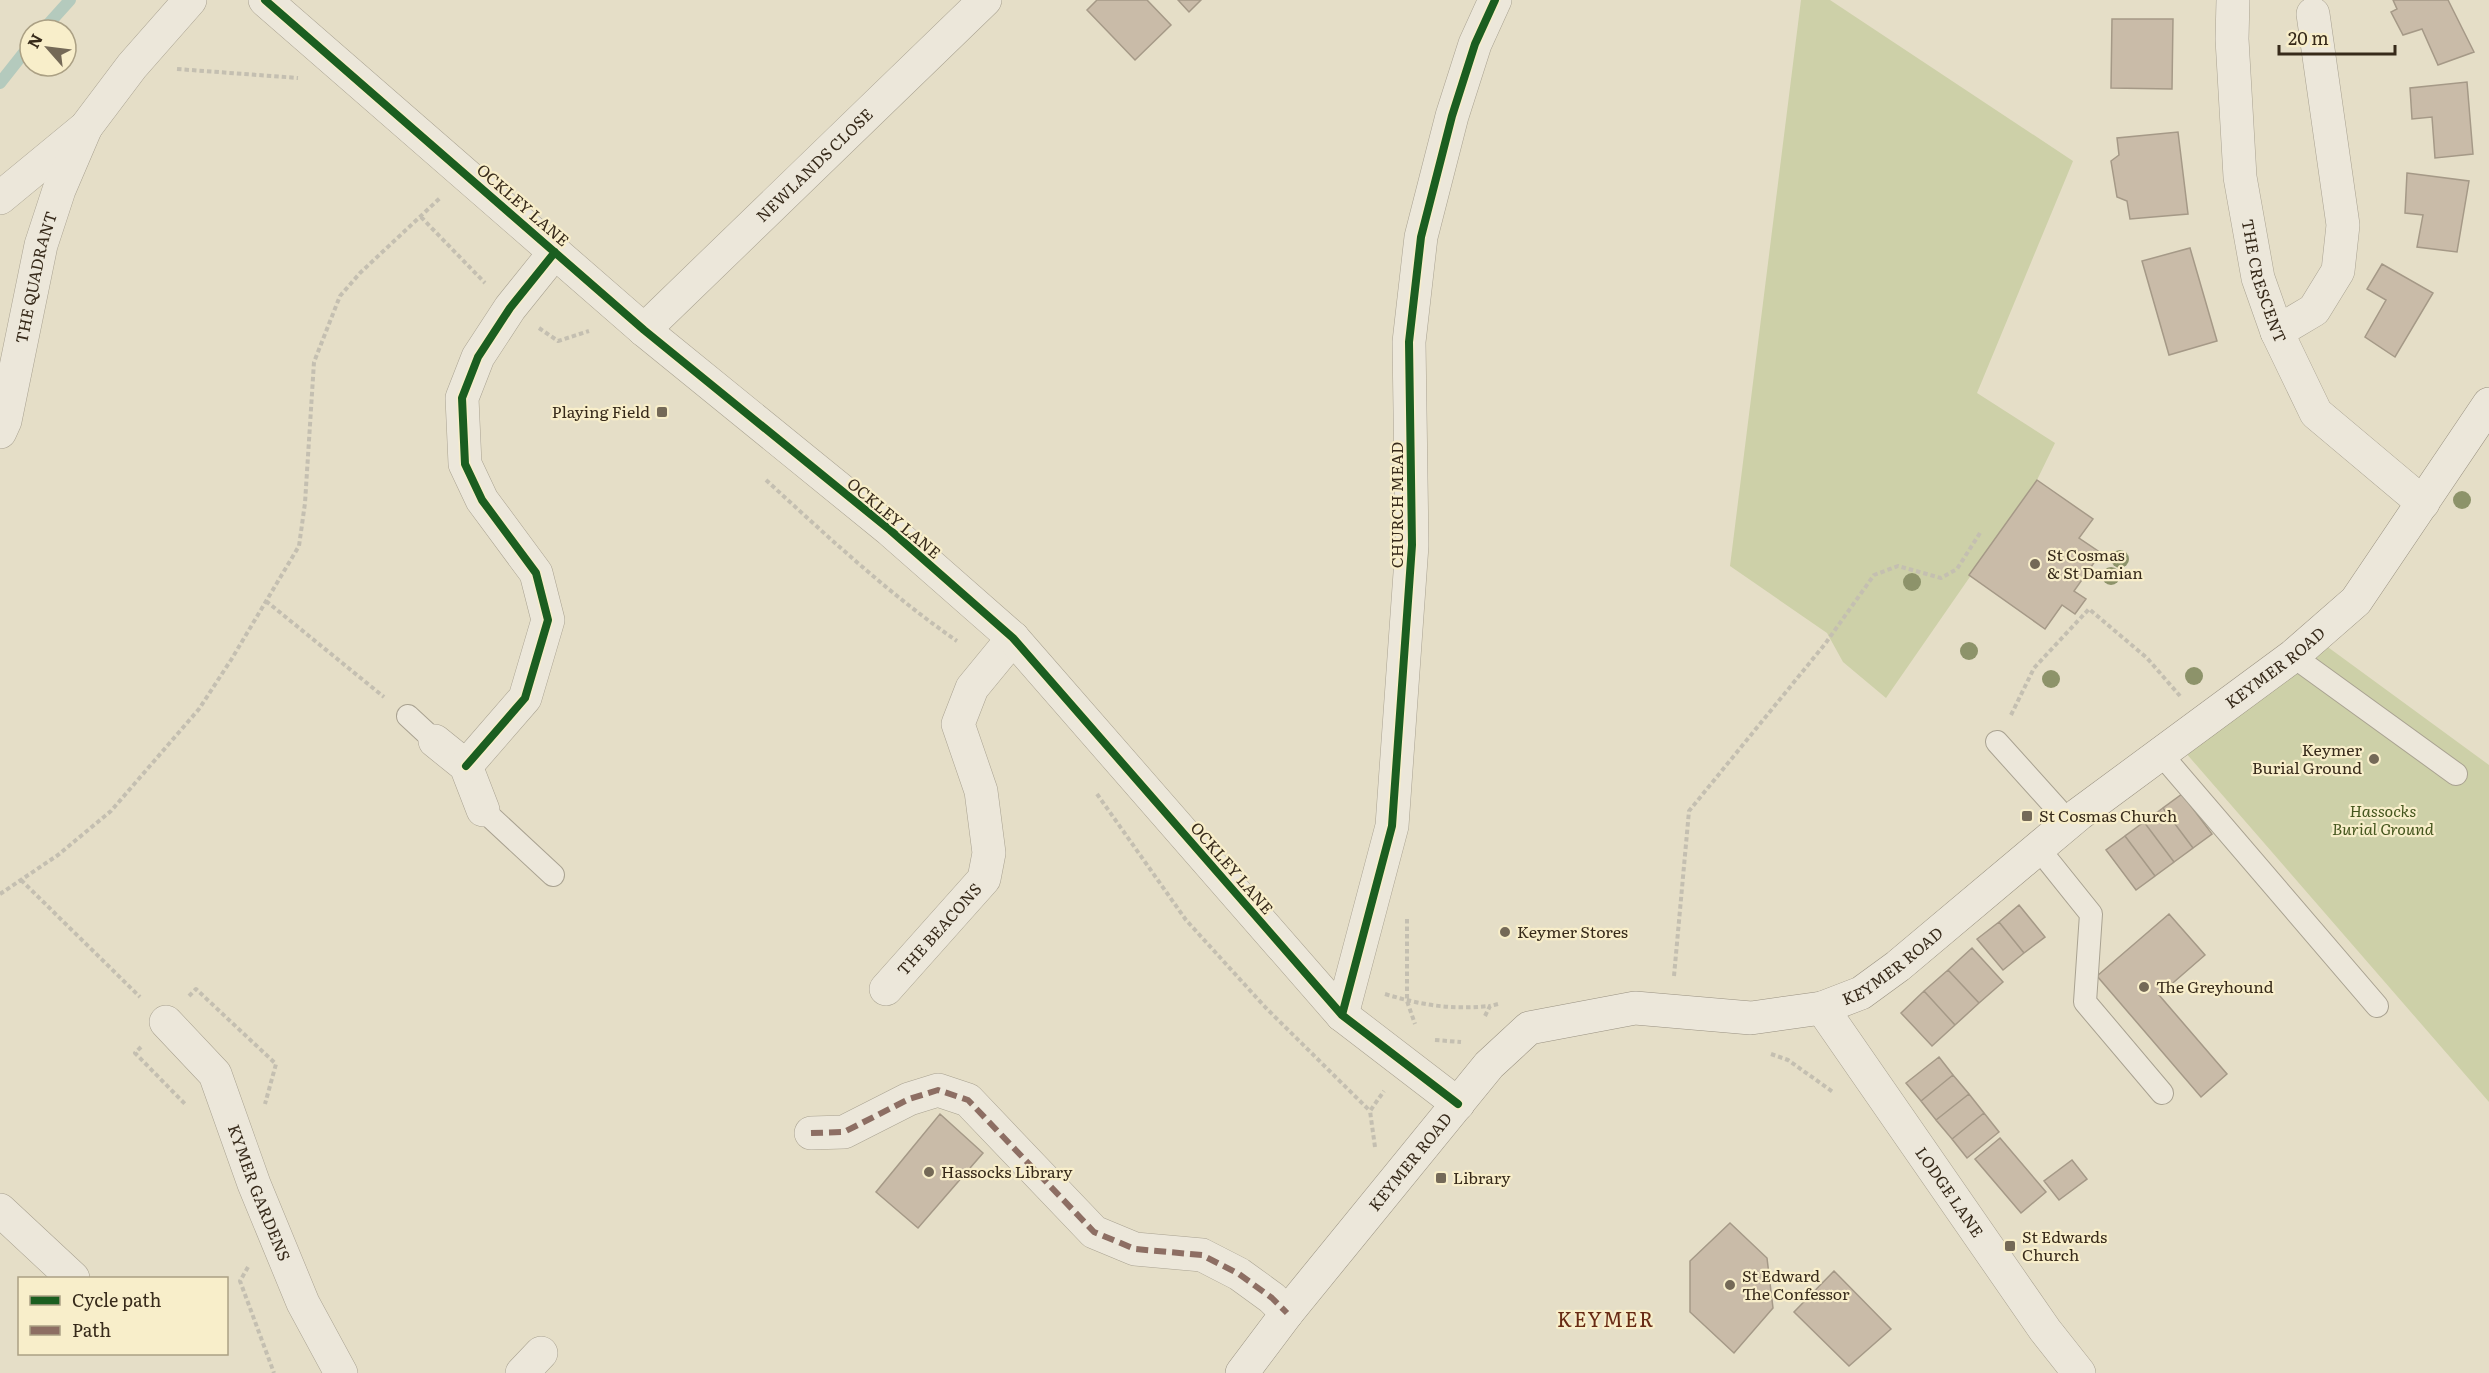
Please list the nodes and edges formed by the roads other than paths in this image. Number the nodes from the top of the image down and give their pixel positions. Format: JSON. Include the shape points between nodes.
{"nodes":[{"id":1,"x":190,"y":0,"type":"edge"},
{"id":2,"x":265,"y":0,"type":"edge"},
{"id":3,"x":985,"y":0,"type":"edge"},
{"id":4,"x":1495,"y":0,"type":"edge"},
{"id":5,"x":2233,"y":0,"type":"edge"},
{"id":6,"x":2313,"y":14,"type":"dead end"},
{"id":7,"x":86,"y":127,"type":"junction"},
{"id":8,"x":0,"y":198,"type":"edge"},
{"id":9,"x":555,"y":252,"type":"junction"},
{"id":10,"x":644,"y":330,"type":"junction"},
{"id":11,"x":2277,"y":332,"type":"junction"},
{"id":12,"x":2489,"y":405,"type":"edge"},
{"id":13,"x":0,"y":432,"type":"edge"},
{"id":14,"x":2423,"y":503,"type":"junction"},
{"id":15,"x":1013,"y":638,"type":"junction"},
{"id":16,"x":2293,"y":656,"type":"junction"},
{"id":17,"x":408,"y":716,"type":"road end"},
{"id":18,"x":435,"y":741,"type":"joint"},
{"id":19,"x":1997,"y":742,"type":"road end"},
{"id":20,"x":2161,"y":754,"type":"junction"},
{"id":21,"x":466,"y":766,"type":"junction"},
{"id":22,"x":2456,"y":774,"type":"dead end"},
{"id":23,"x":483,"y":810,"type":"joint"},
{"id":24,"x":2069,"y":822,"type":"junction"},
{"id":25,"x":2038,"y":848,"type":"junction"},
{"id":26,"x":553,"y":875,"type":"dead end"},
{"id":27,"x":886,"y":989,"type":"dead end"},
{"id":28,"x":2378,"y":1006,"type":"dead end"},
{"id":29,"x":1822,"y":1008,"type":"junction"},
{"id":30,"x":1342,"y":1015,"type":"junction"},
{"id":31,"x":166,"y":1022,"type":"road end"},
{"id":32,"x":2162,"y":1093,"type":"dead end"},
{"id":33,"x":1458,"y":1104,"type":"junction"},
{"id":34,"x":811,"y":1133,"type":"dead end"},
{"id":35,"x":0,"y":1209,"type":"edge"},
{"id":36,"x":72,"y":1277,"type":"edge"},
{"id":37,"x":1287,"y":1313,"type":"junction"},
{"id":38,"x":341,"y":1373,"type":"edge"},
{"id":39,"x":1242,"y":1373,"type":"edge"},
{"id":40,"x":2079,"y":1373,"type":"edge"}],
"edges":[{"from":1,"to":7,"type":"street","name":"THE QUADRANT","via":[[132,66]]},
{"from":2,"to":9,"type":"street","name":"OCKLEY LANE"},
{"from":3,"to":10,"type":"street","name":"NEWLANDS CLOSE"},
{"from":4,"to":30,"type":"street","name":"CHURCH MEAD","via":[[1475,44],[1452,116],[1421,237],[1409,342],[1412,545],[1392,826]]},
{"from":5,"to":11,"type":"street","name":"THE CRESCENT","via":[[2240,177],[2258,278]]},
{"from":6,"to":11,"type":"street","via":[[2343,225],[2338,271],[2314,310]]},
{"from":7,"to":8,"type":"street","name":"THE QUADRANT"},
{"from":7,"to":13,"type":"street","name":"THE QUADRANT","via":[[40,245]]},
{"from":9,"to":10,"type":"street","name":"OCKLEY LANE"},
{"from":9,"to":21,"type":"street","via":[[510,308],[478,357],[462,398],[465,464],[482,500],[536,573],[548,620],[525,698]]},
{"from":10,"to":15,"type":"street","name":"OCKLEY LANE","via":[[890,530]]},
{"from":11,"to":14,"type":"street","name":"THE CRESCENT","via":[[2316,414]]},
{"from":12,"to":14,"type":"street","name":"KEYMER ROAD"},
{"from":14,"to":16,"type":"street","name":"KEYMER ROAD","via":[[2356,601]]},
{"from":15,"to":27,"type":"street","name":"THE BEACONS","via":[[972,688],[958,724],[981,791],[989,853],[984,879]]},
{"from":15,"to":30,"type":"street","name":"OCKLEY LANE"},
{"from":16,"to":20,"type":"street","name":"KEYMER ROAD"},
{"from":16,"to":22,"type":"lane"},
{"from":17,"to":18,"type":"lane"},
{"from":18,"to":21,"type":"street"},
{"from":19,"to":24,"type":"lane"},
{"from":20,"to":24,"type":"street","name":"KEYMER ROAD"},
{"from":20,"to":28,"type":"lane"},
{"from":21,"to":23,"type":"street"},
{"from":23,"to":26,"type":"lane"},
{"from":24,"to":25,"type":"street","name":"KEYMER ROAD"},
{"from":25,"to":29,"type":"street","name":"KEYMER ROAD","via":[[1899,966],[1860,993]]},
{"from":25,"to":32,"type":"lane","via":[[2091,914],[2085,1002]]},
{"from":29,"to":33,"type":"street","name":"KEYMER ROAD","via":[[1751,1018],[1635,1008],[1529,1028],[1479,1054]]},
{"from":29,"to":40,"type":"street","name":"LODGE LANE","via":[[2044,1330]]},
{"from":30,"to":33,"type":"street","name":"OCKLEY LANE","via":[[1412,1050]]},
{"from":31,"to":38,"type":"street","name":"KYMER GARDENS","via":[[215,1074],[254,1184],[303,1303]]},
{"from":33,"to":37,"type":"street","name":"KEYMER ROAD"},
{"from":34,"to":37,"type":"street","via":[[844,1132],[909,1099],[938,1090],[968,1100],[1094,1232],[1135,1249],[1202,1255],[1239,1274]]},
{"from":35,"to":36,"type":"street"},
{"from":37,"to":39,"type":"street","name":"KEYMER ROAD"}]}
